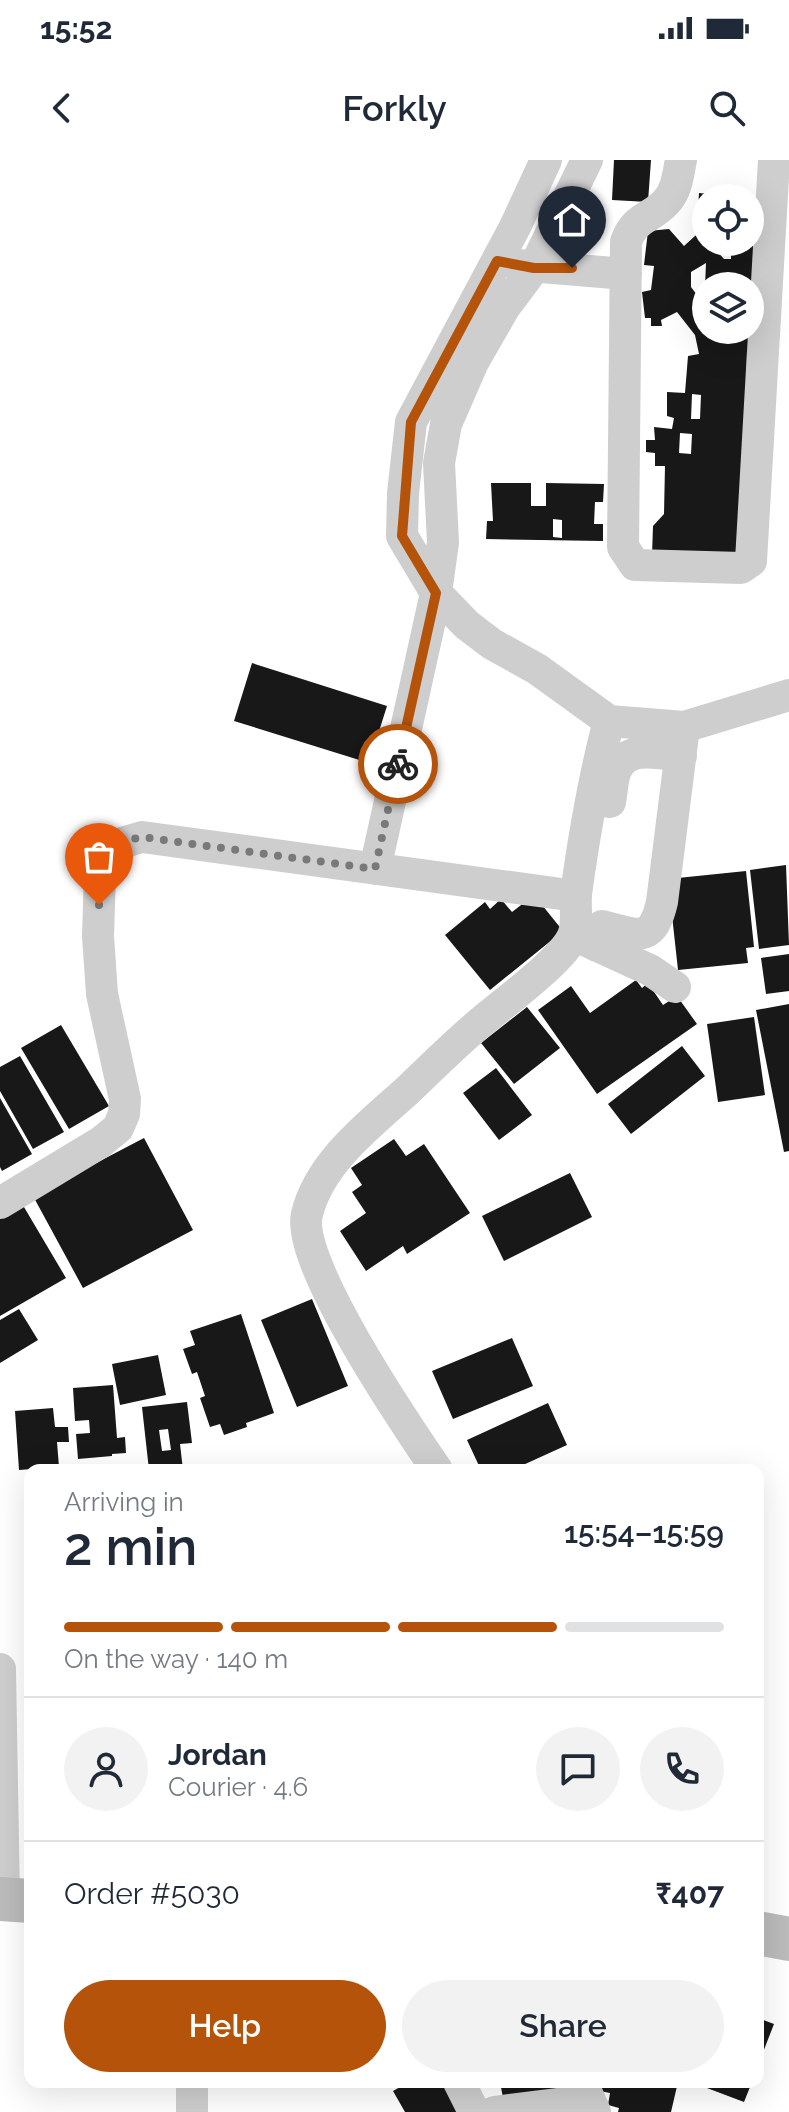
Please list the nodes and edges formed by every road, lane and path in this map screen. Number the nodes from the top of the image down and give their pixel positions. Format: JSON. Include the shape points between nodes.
{"nodes":[{"id":1,"x":546,"y":160,"type":"edge"},
{"id":2,"x":587,"y":160,"type":"edge"},
{"id":3,"x":681,"y":160,"type":"edge"},
{"id":4,"x":774,"y":160,"type":"edge"},
{"id":5,"x":497,"y":261,"type":"junction"},
{"id":6,"x":534,"y":268,"type":"junction"},
{"id":7,"x":626,"y":274,"type":"junction"},
{"id":8,"x":436,"y":593,"type":"junction"},
{"id":9,"x":789,"y":695,"type":"edge"},
{"id":10,"x":609,"y":721,"type":"junction"},
{"id":11,"x":683,"y":742,"type":"junction"},
{"id":12,"x":375,"y":869,"type":"junction"},
{"id":13,"x":576,"y":896,"type":"junction"},
{"id":14,"x":591,"y":936,"type":"junction"},
{"id":15,"x":675,"y":987,"type":"dead end"},
{"id":16,"x":0,"y":1203,"type":"edge"},
{"id":17,"x":433,"y":1464,"type":"edge"},
{"id":18,"x":0,"y":1669,"type":"edge"},
{"id":19,"x":11,"y":1899,"type":"edge"},
{"id":20,"x":764,"y":1934,"type":"edge"},
{"id":21,"x":789,"y":1939,"type":"edge"},
{"id":22,"x":192,"y":2088,"type":"edge"},
{"id":23,"x":462,"y":2088,"type":"edge"},
{"id":24,"x":581,"y":2099,"type":"edge"},
{"id":25,"x":192,"y":2112,"type":"edge"},
{"id":26,"x":474,"y":2112,"type":"edge"},
{"id":27,"x":494,"y":2112,"type":"edge"}],
"edges":[{"from":1,"to":5,"type":"street"},
{"from":2,"to":6,"type":"street"},
{"from":3,"to":7,"type":"street","via":[[675,190],[665,204],[631,227]]},
{"from":4,"to":7,"type":"street","via":[[751,561],[741,568],[635,565],[623,547]]},
{"from":5,"to":6,"type":"street"},
{"from":5,"to":8,"type":"street","via":[[411,422],[402,536]]},
{"from":6,"to":7,"type":"street"},
{"from":6,"to":8,"type":"street","via":[[473,362],[446,424],[439,463],[443,542]]},
{"from":8,"to":10,"type":"street","via":[[492,644]]},
{"from":8,"to":12,"type":"street"},
{"from":9,"to":11,"type":"street"},
{"from":10,"to":11,"type":"street"},
{"from":10,"to":13,"type":"street"},
{"from":11,"to":14,"type":"street","via":[[633,754],[616,770],[601,827]]},
{"from":11,"to":14,"type":"street","via":[[657,923],[637,935]]},
{"from":12,"to":13,"type":"street"},
{"from":12,"to":16,"type":"street","via":[[142,837],[111,846],[102,858],[98,936],[102,994],[124,1114],[118,1128],[101,1142]]},
{"from":13,"to":14,"type":"street"},
{"from":14,"to":15,"type":"street"},
{"from":14,"to":17,"type":"street","via":[[560,953],[347,1147],[319,1183],[306,1216],[307,1240],[331,1295]]},
{"from":18,"to":19,"type":"street"},
{"from":20,"to":21,"type":"street"},
{"from":22,"to":25,"type":"street"},
{"from":23,"to":26,"type":"street"},
{"from":24,"to":27,"type":"street"}]}
